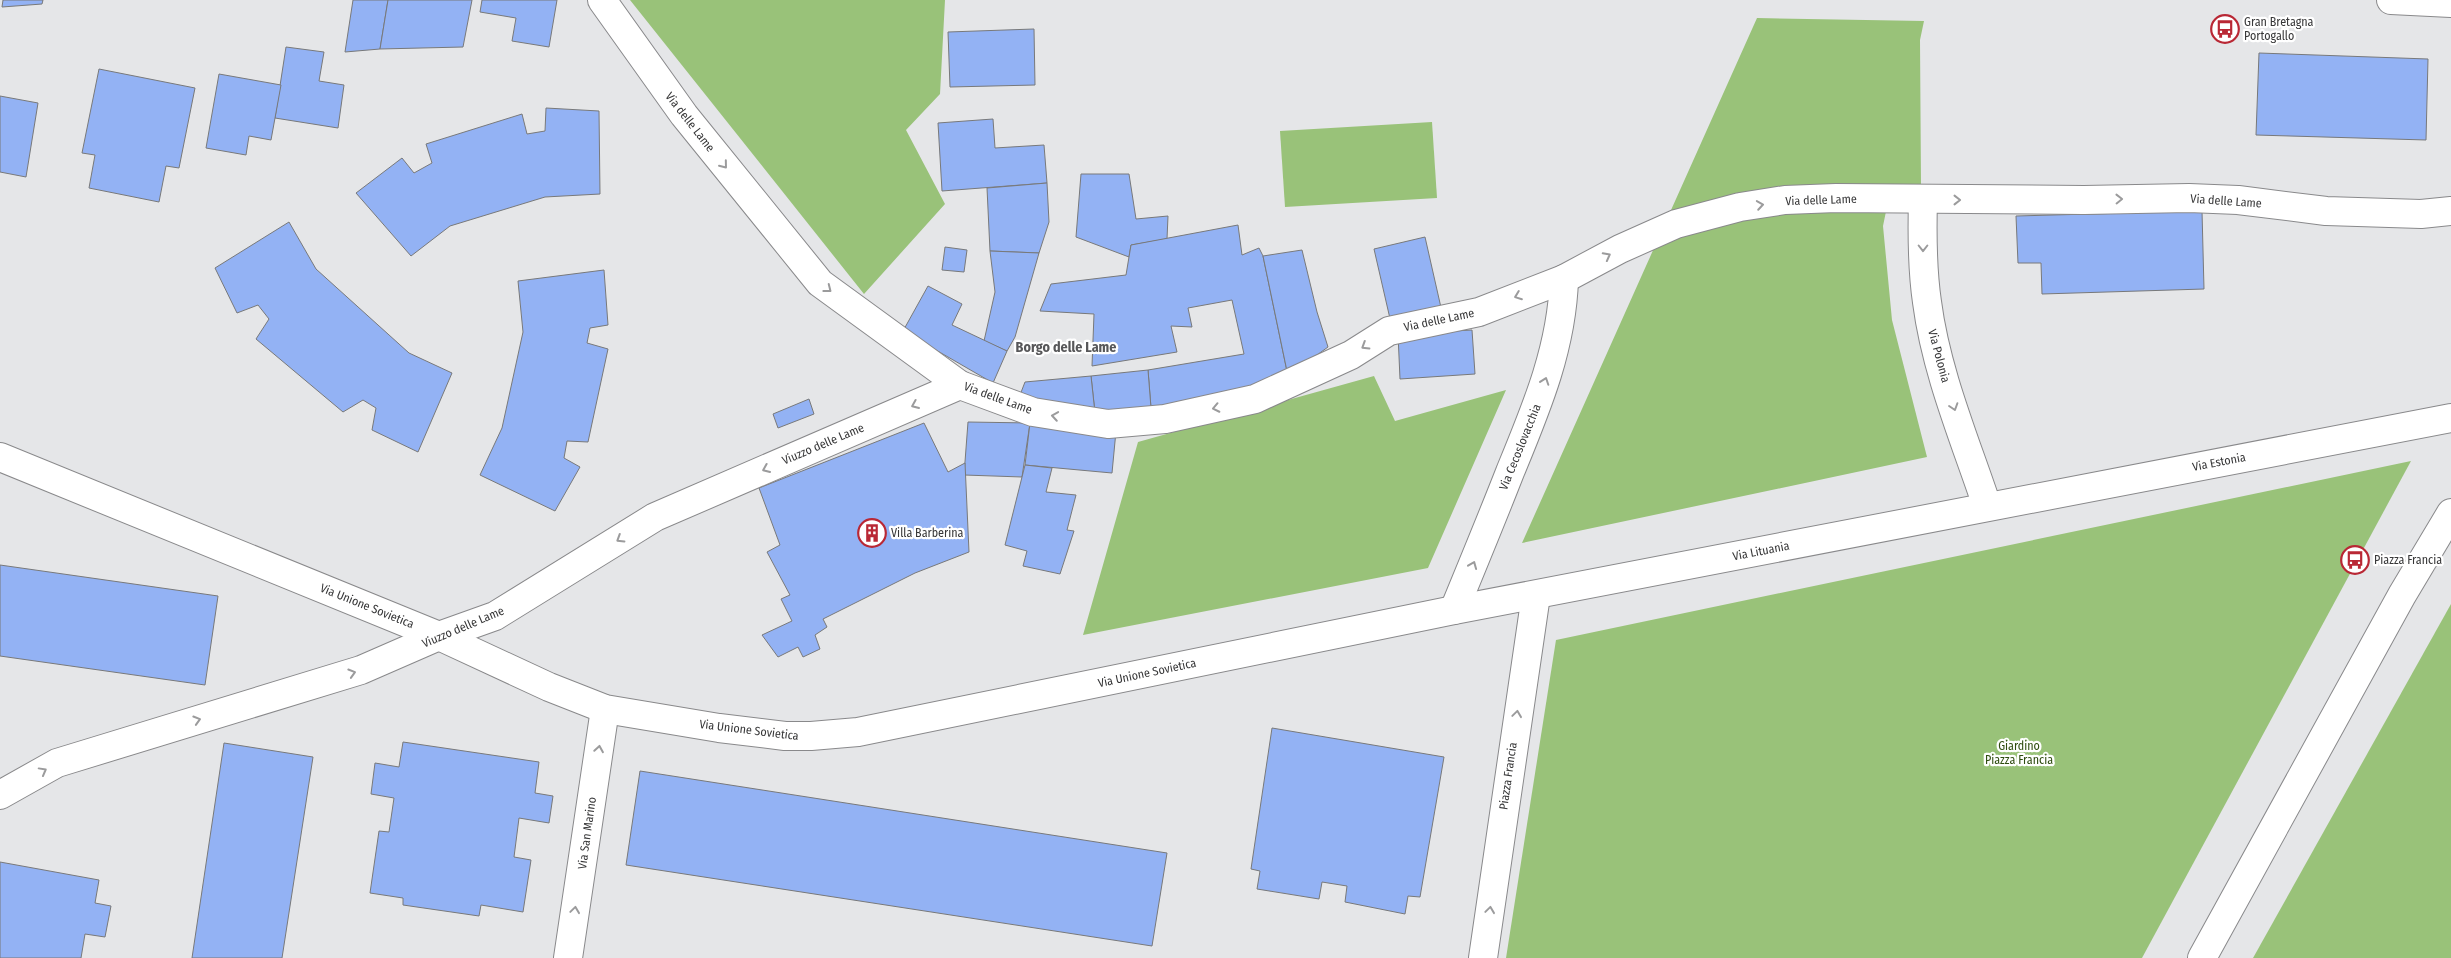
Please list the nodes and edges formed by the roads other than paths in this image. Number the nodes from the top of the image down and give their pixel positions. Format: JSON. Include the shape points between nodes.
{"nodes":[{"id":1,"x":602,"y":0,"type":"edge"},
{"id":2,"x":2392,"y":0,"type":"edge"},
{"id":3,"x":2451,"y":3,"type":"edge"},
{"id":4,"x":1923,"y":199,"type":"junction"},
{"id":5,"x":2451,"y":211,"type":"edge"},
{"id":6,"x":1564,"y":279,"type":"junction"},
{"id":7,"x":960,"y":385,"type":"junction"},
{"id":8,"x":2451,"y":418,"type":"edge"},
{"id":9,"x":0,"y":457,"type":"edge"},
{"id":10,"x":1987,"y":506,"type":"junction"},
{"id":11,"x":2451,"y":513,"type":"edge"},
{"id":12,"x":1536,"y":595,"type":"junction"},
{"id":13,"x":1454,"y":610,"type":"junction"},
{"id":14,"x":439,"y":636,"type":"junction"},
{"id":15,"x":606,"y":708,"type":"junction"},
{"id":16,"x":0,"y":795,"type":"edge"},
{"id":17,"x":568,"y":958,"type":"edge"},
{"id":18,"x":1483,"y":958,"type":"edge"},
{"id":19,"x":2202,"y":958,"type":"edge"}],
"edges":[{"from":1,"to":7,"type":"street","name":"Via delle Lame","one_way":true,"via":[[662,85],[820,283]]},
{"from":2,"to":3,"type":"street"},
{"from":4,"to":5,"type":"street","name":"Via delle Lame","one_way":true,"via":[[2189,198],[2238,200],[2326,211],[2421,214]]},
{"from":6,"to":4,"type":"street","name":"Via delle Lame","one_way":true,"via":[[1651,234],[1707,214],[1785,200]]},
{"from":4,"to":10,"type":"street","name":"Via Polonia","one_way":true,"via":[[1922,257],[1928,312],[1951,398]]},
{"from":6,"to":7,"type":"street","name":"Via delle Lame","one_way":true,"via":[[1479,312],[1389,331],[1351,355],[1255,399],[1166,419],[1108,424],[1033,412]]},
{"from":13,"to":6,"type":"street","name":"Via Cecoslovacchia","one_way":true,"via":[[1550,368],[1563,307]]},
{"from":7,"to":14,"type":"street","name":"Viuzzo delle Lame","one_way":true,"via":[[655,517],[495,616]]},
{"from":8,"to":10,"type":"street","name":"Via Estonia"},
{"from":9,"to":14,"type":"street","name":"Via Unione Sovietica"},
{"from":10,"to":12,"type":"street","name":"Via Lituania"},
{"from":11,"to":19,"type":"street","via":[[2402,595]]},
{"from":12,"to":13,"type":"street","name":"Via Unione Sovietica"},
{"from":18,"to":12,"type":"street","name":"Piazza Francia","one_way":true},
{"from":13,"to":15,"type":"street","name":"Via Unione Sovietica","via":[[835,735],[786,736]]},
{"from":14,"to":15,"type":"street","name":"Via Unione Sovietica","via":[[548,687]]},
{"from":16,"to":14,"type":"street","name":"Viuzzo delle Lame","one_way":true,"via":[[57,763],[361,670]]},
{"from":17,"to":15,"type":"street","name":"Via San Marino","one_way":true}]}
